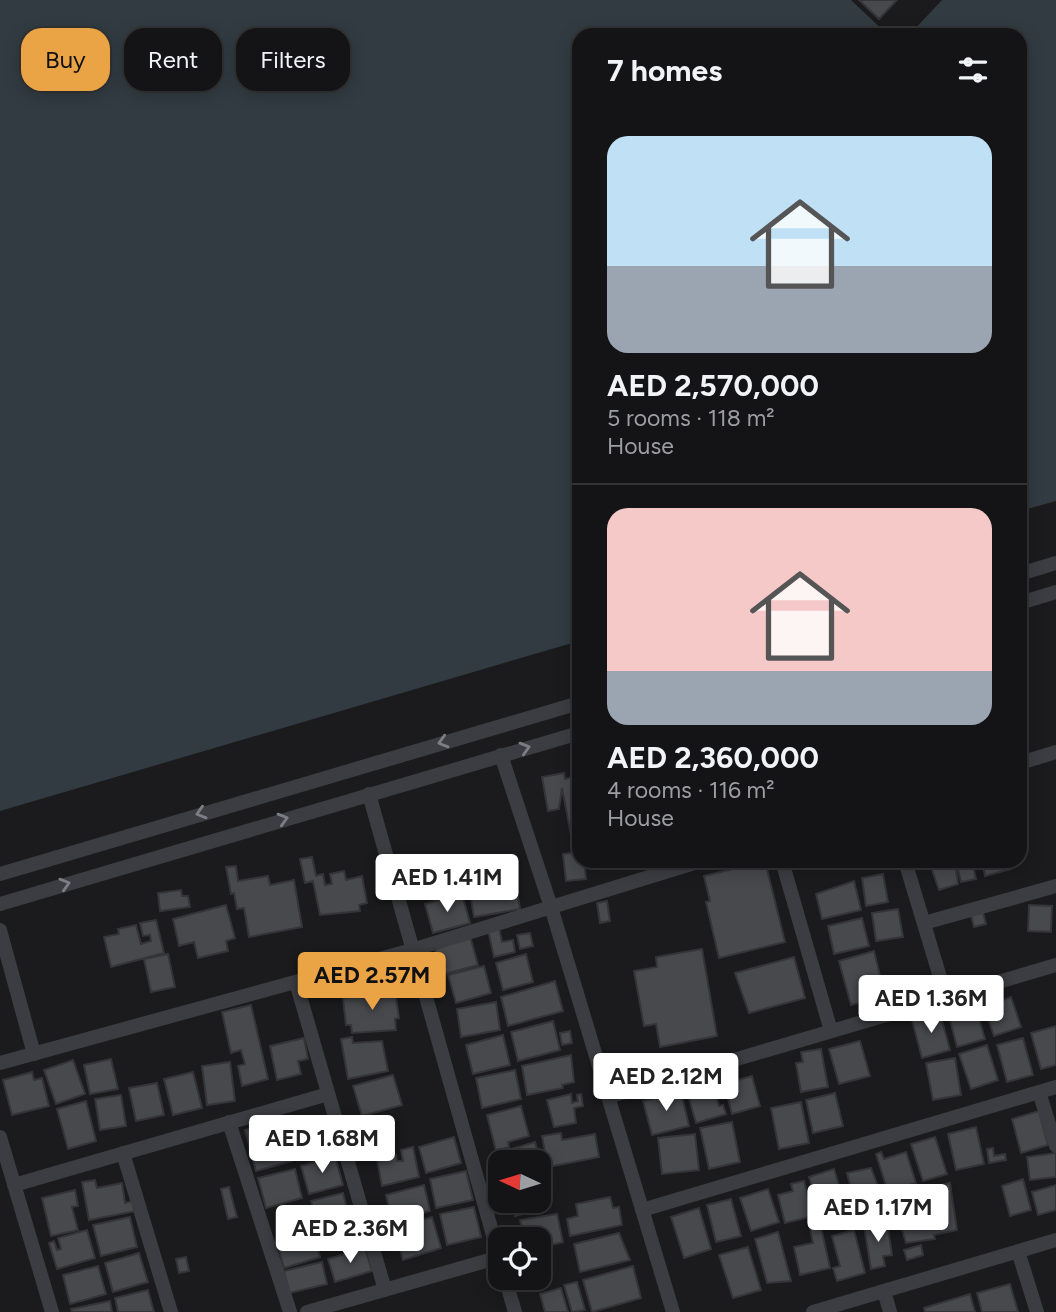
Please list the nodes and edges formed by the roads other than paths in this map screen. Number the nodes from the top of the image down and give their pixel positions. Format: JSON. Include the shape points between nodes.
{"nodes":[{"id":1,"x":1056,"y":563,"type":"edge"},
{"id":2,"x":1027,"y":573,"type":"edge"},
{"id":3,"x":1056,"y":592,"type":"edge"},
{"id":4,"x":1027,"y":601,"type":"edge"},
{"id":5,"x":572,"y":705,"type":"edge"},
{"id":6,"x":572,"y":735,"type":"edge"},
{"id":7,"x":1056,"y":752,"type":"edge"},
{"id":8,"x":502,"y":755,"type":"junction"},
{"id":9,"x":1027,"y":761,"type":"edge"},
{"id":10,"x":369,"y":794,"type":"junction"},
{"id":11,"x":678,"y":868,"type":"edge"},
{"id":12,"x":784,"y":868,"type":"edge"},
{"id":13,"x":907,"y":868,"type":"edge"},
{"id":14,"x":0,"y":874,"type":"edge"},
{"id":15,"x":1056,"y":886,"type":"edge"},
{"id":16,"x":0,"y":904,"type":"edge"},
{"id":17,"x":551,"y":907,"type":"junction"},
{"id":18,"x":924,"y":923,"type":"junction"},
{"id":19,"x":0,"y":930,"type":"edge"},
{"id":20,"x":412,"y":950,"type":"junction"},
{"id":21,"x":1056,"y":965,"type":"edge"},
{"id":22,"x":296,"y":982,"type":"junction"},
{"id":23,"x":946,"y":997,"type":"junction"},
{"id":24,"x":831,"y":1031,"type":"junction"},
{"id":25,"x":34,"y":1054,"type":"junction"},
{"id":26,"x":0,"y":1063,"type":"edge"},
{"id":27,"x":1056,"y":1087,"type":"edge"},
{"id":28,"x":1039,"y":1092,"type":"junction"},
{"id":29,"x":328,"y":1094,"type":"junction"},
{"id":30,"x":608,"y":1097,"type":"junction"},
{"id":31,"x":229,"y":1122,"type":"junction"},
{"id":32,"x":0,"y":1137,"type":"edge"},
{"id":33,"x":1056,"y":1146,"type":"edge"},
{"id":34,"x":123,"y":1153,"type":"junction"},
{"id":35,"x":13,"y":1185,"type":"junction"},
{"id":36,"x":642,"y":1210,"type":"junction"},
{"id":37,"x":491,"y":1227,"type":"edge"},
{"id":38,"x":1056,"y":1240,"type":"edge"},
{"id":39,"x":1018,"y":1251,"type":"junction"},
{"id":40,"x":488,"y":1262,"type":"edge"},
{"id":41,"x":385,"y":1290,"type":"junction"},
{"id":42,"x":509,"y":1290,"type":"edge"},
{"id":43,"x":884,"y":1291,"type":"junction"},
{"id":44,"x":52,"y":1312,"type":"edge"},
{"id":45,"x":171,"y":1312,"type":"edge"},
{"id":46,"x":290,"y":1312,"type":"edge"},
{"id":47,"x":307,"y":1312,"type":"edge"},
{"id":48,"x":515,"y":1312,"type":"edge"},
{"id":49,"x":673,"y":1312,"type":"edge"},
{"id":50,"x":813,"y":1312,"type":"edge"},
{"id":51,"x":890,"y":1312,"type":"edge"},
{"id":52,"x":1037,"y":1312,"type":"edge"}],
"edges":[{"from":1,"to":2,"type":"street"},
{"from":3,"to":4,"type":"street"},
{"from":5,"to":14,"type":"street","one_way":true},
{"from":8,"to":6,"type":"street","one_way":true},
{"from":7,"to":9,"type":"street"},
{"from":8,"to":10,"type":"street"},
{"from":8,"to":17,"type":"street"},
{"from":16,"to":10,"type":"street","one_way":true},
{"from":10,"to":20,"type":"street"},
{"from":11,"to":17,"type":"street"},
{"from":12,"to":24,"type":"street"},
{"from":13,"to":18,"type":"street"},
{"from":15,"to":18,"type":"street"},
{"from":17,"to":20,"type":"street"},
{"from":17,"to":30,"type":"street"},
{"from":18,"to":23,"type":"street"},
{"from":19,"to":25,"type":"street"},
{"from":20,"to":22,"type":"street"},
{"from":20,"to":37,"type":"street"},
{"from":21,"to":23,"type":"street"},
{"from":22,"to":25,"type":"street"},
{"from":22,"to":29,"type":"street"},
{"from":23,"to":24,"type":"street"},
{"from":24,"to":30,"type":"street"},
{"from":25,"to":26,"type":"street"},
{"from":27,"to":28,"type":"street"},
{"from":28,"to":33,"type":"street"},
{"from":28,"to":36,"type":"street"},
{"from":29,"to":31,"type":"street"},
{"from":29,"to":41,"type":"street"},
{"from":30,"to":36,"type":"street"},
{"from":31,"to":34,"type":"street"},
{"from":31,"to":46,"type":"street"},
{"from":32,"to":35,"type":"street"},
{"from":34,"to":35,"type":"street"},
{"from":34,"to":45,"type":"street"},
{"from":35,"to":44,"type":"street"},
{"from":36,"to":49,"type":"street"},
{"from":38,"to":39,"type":"street"},
{"from":39,"to":43,"type":"street"},
{"from":39,"to":52,"type":"street"},
{"from":40,"to":41,"type":"street"},
{"from":41,"to":47,"type":"street"},
{"from":42,"to":48,"type":"street"},
{"from":43,"to":50,"type":"street"},
{"from":43,"to":51,"type":"street"}]}
